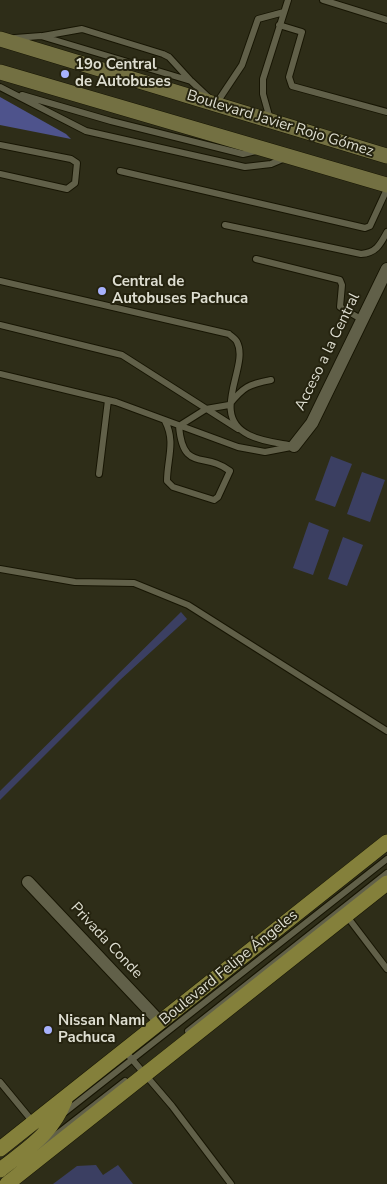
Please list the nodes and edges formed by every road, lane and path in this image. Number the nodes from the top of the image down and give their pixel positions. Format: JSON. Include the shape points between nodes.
{"nodes":[{"id":1,"x":288,"y":0,"type":"edge"},
{"id":2,"x":323,"y":0,"type":"edge"},
{"id":3,"x":284,"y":12,"type":"junction"},
{"id":4,"x":387,"y":20,"type":"edge"},
{"id":5,"x":279,"y":25,"type":"junction"},
{"id":6,"x":41,"y":36,"type":"junction"},
{"id":7,"x":0,"y":39,"type":"edge"},
{"id":8,"x":0,"y":72,"type":"edge"},
{"id":9,"x":191,"y":81,"type":"junction"},
{"id":10,"x":3,"y":88,"type":"edge"},
{"id":11,"x":216,"y":104,"type":"junction"},
{"id":12,"x":387,"y":112,"type":"edge"},
{"id":13,"x":270,"y":120,"type":"junction"},
{"id":14,"x":0,"y":145,"type":"edge"},
{"id":15,"x":270,"y":149,"type":"junction"},
{"id":16,"x":291,"y":155,"type":"junction"},
{"id":17,"x":387,"y":156,"type":"edge"},
{"id":18,"x":120,"y":171,"type":"dead end"},
{"id":19,"x":0,"y":174,"type":"edge"},
{"id":20,"x":387,"y":185,"type":"edge"},
{"id":21,"x":387,"y":189,"type":"edge"},
{"id":22,"x":225,"y":225,"type":"dead end"},
{"id":23,"x":387,"y":232,"type":"edge"},
{"id":24,"x":256,"y":259,"type":"dead end"},
{"id":25,"x":387,"y":269,"type":"edge"},
{"id":26,"x":0,"y":281,"type":"edge"},
{"id":27,"x":361,"y":319,"type":"junction"},
{"id":28,"x":0,"y":325,"type":"edge"},
{"id":29,"x":0,"y":374,"type":"edge"},
{"id":30,"x":271,"y":380,"type":"dead end"},
{"id":31,"x":108,"y":400,"type":"junction"},
{"id":32,"x":229,"y":405,"type":"junction"},
{"id":33,"x":206,"y":408,"type":"junction"},
{"id":34,"x":166,"y":421,"type":"junction"},
{"id":35,"x":179,"y":426,"type":"junction"},
{"id":36,"x":247,"y":434,"type":"junction"},
{"id":37,"x":294,"y":446,"type":"junction"},
{"id":38,"x":99,"y":474,"type":"dead end"},
{"id":39,"x":0,"y":569,"type":"edge"},
{"id":40,"x":387,"y":731,"type":"edge"},
{"id":41,"x":387,"y":842,"type":"edge"},
{"id":42,"x":387,"y":859,"type":"edge"},
{"id":43,"x":387,"y":873,"type":"edge"},
{"id":44,"x":28,"y":882,"type":"dead end"},
{"id":45,"x":387,"y":883,"type":"edge"},
{"id":46,"x":346,"y":915,"type":"junction"},
{"id":47,"x":387,"y":969,"type":"edge"},
{"id":48,"x":161,"y":1023,"type":"junction"},
{"id":49,"x":129,"y":1056,"type":"junction"},
{"id":50,"x":142,"y":1072,"type":"junction"},
{"id":51,"x":0,"y":1082,"type":"edge"},
{"id":52,"x":65,"y":1098,"type":"junction"},
{"id":53,"x":58,"y":1117,"type":"junction"},
{"id":54,"x":34,"y":1123,"type":"junction"},
{"id":55,"x":0,"y":1150,"type":"edge"},
{"id":56,"x":0,"y":1164,"type":"edge"},
{"id":57,"x":2,"y":1177,"type":"edge"},
{"id":58,"x":20,"y":1178,"type":"edge"},
{"id":59,"x":231,"y":1184,"type":"edge"}],
"edges":[{"from":1,"to":3,"type":"lane"},
{"from":2,"to":4,"type":"lane"},
{"from":3,"to":5,"type":"lane"},
{"from":3,"to":11,"type":"lane","via":[[258,19],[246,58]]},
{"from":5,"to":12,"type":"lane","via":[[302,32],[289,77],[292,86]]},
{"from":5,"to":13,"type":"lane","via":[[263,79],[263,94]]},
{"from":6,"to":7,"type":"lane"},
{"from":6,"to":9,"type":"lane"},
{"from":6,"to":9,"type":"lane","via":[[82,29],[102,34],[169,57]]},
{"from":7,"to":11,"type":"main road","name":"Boulevard Javier Rojo Gómez"},
{"from":8,"to":15,"type":"main road","name":"Boulevard Javier Rojo Gómez"},
{"from":9,"to":11,"type":"lane"},
{"from":10,"to":15,"type":"lane","via":[[111,121],[243,154]]},
{"from":10,"to":16,"type":"lane","via":[[86,131],[130,142],[245,167],[271,164]]},
{"from":11,"to":13,"type":"main road","name":"Boulevard Javier Rojo Gómez"},
{"from":13,"to":17,"type":"main road","name":"Boulevard Javier Rojo Gómez"},
{"from":14,"to":19,"type":"lane","via":[[71,159],[78,167],[75,183],[67,189]]},
{"from":15,"to":16,"type":"main road","name":"Boulevard Javier Rojo Gómez"},
{"from":16,"to":20,"type":"main road","name":"Boulevard Javier Rojo Gómez"},
{"from":18,"to":21,"type":"lane","via":[[365,228],[374,220]]},
{"from":22,"to":23,"type":"lane","via":[[361,254],[370,254],[377,249]]},
{"from":24,"to":27,"type":"lane","via":[[340,280],[340,307]]},
{"from":25,"to":27,"type":"street","name":"Acceso a la Central"},
{"from":26,"to":32,"type":"lane","via":[[229,334],[237,342],[239,354]]},
{"from":27,"to":37,"type":"street","name":"Acceso a la Central","via":[[312,423]]},
{"from":28,"to":33,"type":"lane","via":[[122,355]]},
{"from":29,"to":31,"type":"lane"},
{"from":30,"to":32,"type":"lane","via":[[240,390]]},
{"from":31,"to":34,"type":"lane"},
{"from":31,"to":38,"type":"lane"},
{"from":32,"to":33,"type":"lane"},
{"from":32,"to":36,"type":"lane","via":[[235,422]]},
{"from":33,"to":35,"type":"lane"},
{"from":33,"to":36,"type":"lane"},
{"from":34,"to":35,"type":"lane"},
{"from":34,"to":35,"type":"lane","via":[[172,442],[167,481],[173,487],[214,500],[230,471],[188,455],[180,443]]},
{"from":35,"to":37,"type":"lane","via":[[238,447],[265,452]]},
{"from":36,"to":37,"type":"lane"},
{"from":39,"to":40,"type":"lane","via":[[75,582],[134,583],[188,605]]},
{"from":41,"to":48,"type":"main road","name":"Boulevard Felipe Ángeles"},
{"from":42,"to":49,"type":"lane"},
{"from":43,"to":50,"type":"lane"},
{"from":44,"to":48,"type":"street","name":"Privada Conde"},
{"from":45,"to":46,"type":"main road","name":"Boulevard Felipe Ángeles"},
{"from":46,"to":47,"type":"lane"},
{"from":46,"to":50,"type":"main road","name":"Boulevard Felipe Ángeles"},
{"from":48,"to":49,"type":"main road","name":"Boulevard Felipe Ángeles"},
{"from":49,"to":50,"type":"lane"},
{"from":49,"to":52,"type":"main road","name":"Boulevard Felipe Ángeles"},
{"from":49,"to":53,"type":"lane"},
{"from":50,"to":57,"type":"lane"},
{"from":50,"to":58,"type":"main road","name":"Boulevard Felipe Ángeles"},
{"from":50,"to":59,"type":"lane"},
{"from":51,"to":54,"type":"lane"},
{"from":52,"to":53,"type":"main road"},
{"from":52,"to":54,"type":"main road","name":"Boulevard Felipe Ángeles"},
{"from":53,"to":56,"type":"lane"},
{"from":53,"to":57,"type":"main road"},
{"from":54,"to":55,"type":"main road","name":"Boulevard Felipe Ángeles"},
{"from":57,"to":58,"type":"main road","name":"Boulevard Felipe Ángeles"}]}
